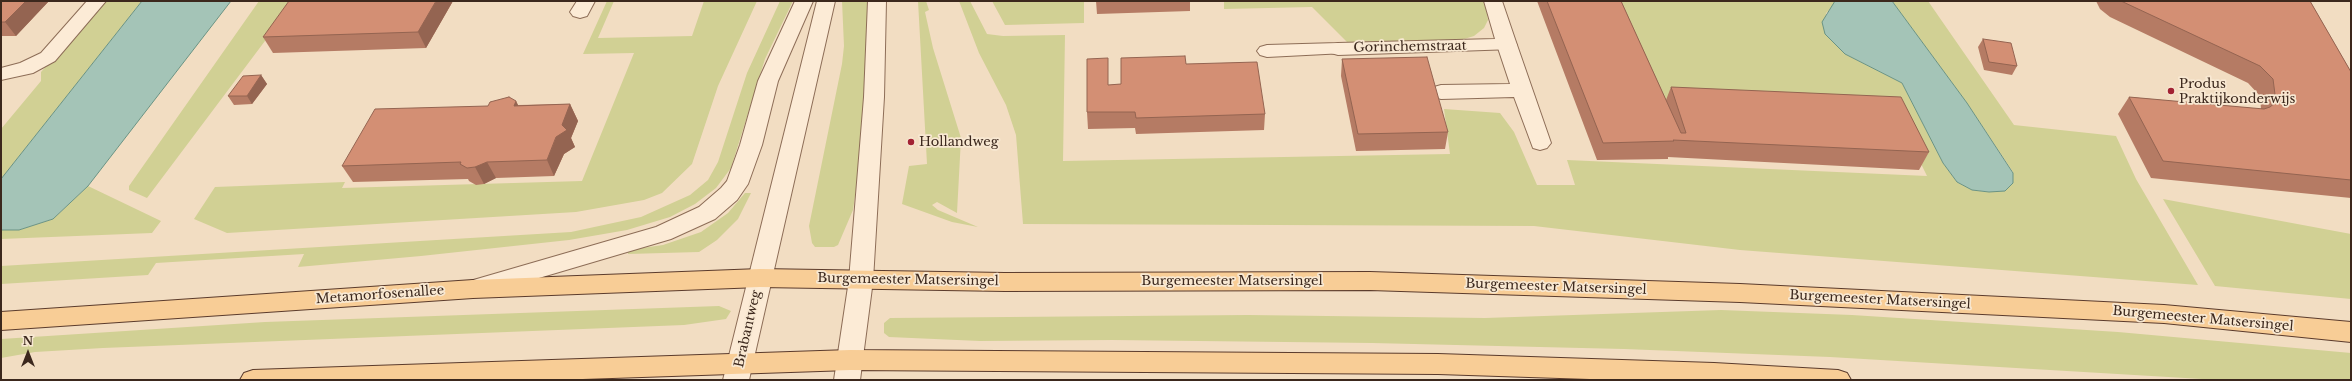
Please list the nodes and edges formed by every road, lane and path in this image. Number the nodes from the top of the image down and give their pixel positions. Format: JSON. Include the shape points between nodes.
{"nodes":[{"id":1,"x":97,"y":1,"type":"edge"},
{"id":2,"x":804,"y":1,"type":"edge"},
{"id":3,"x":826,"y":1,"type":"edge"},
{"id":4,"x":877,"y":1,"type":"edge"},
{"id":5,"x":1493,"y":1,"type":"edge"},
{"id":6,"x":1507,"y":45,"type":"junction"},
{"id":7,"x":1267,"y":50,"type":"dead end"},
{"id":8,"x":1,"y":74,"type":"edge"},
{"id":9,"x":1522,"y":90,"type":"junction"},
{"id":10,"x":1442,"y":92,"type":"dead end"},
{"id":11,"x":1540,"y":143,"type":"dead end"},
{"id":12,"x":760,"y":278,"type":"junction"},
{"id":13,"x":861,"y":280,"type":"junction"},
{"id":14,"x":473,"y":288,"type":"junction"},
{"id":15,"x":1,"y":321,"type":"edge"},
{"id":16,"x":2351,"y":332,"type":"edge"},
{"id":17,"x":849,"y":370,"type":"edge"},
{"id":18,"x":738,"y":371,"type":"edge"},
{"id":19,"x":253,"y":380,"type":"edge"},
{"id":20,"x":1838,"y":380,"type":"edge"}],
"edges":[{"from":1,"to":8,"type":"street","via":[[48,57],[26,68]]},
{"from":2,"to":14,"type":"street","via":[[768,80],[737,184],[729,194],[707,213],[663,233]]},
{"from":3,"to":12,"type":"street"},
{"from":4,"to":13,"type":"street","via":[[874,97]]},
{"from":5,"to":6,"type":"street"},
{"from":6,"to":7,"type":"street","name":"Gorinchemstraat"},
{"from":6,"to":9,"type":"street"},
{"from":9,"to":10,"type":"street"},
{"from":9,"to":11,"type":"street"},
{"from":12,"to":13,"type":"main road","name":"Burgemeester Matsersingel"},
{"from":12,"to":14,"type":"main road","name":"Metamorfosenallee"},
{"from":12,"to":18,"type":"street","name":"Brabantweg"},
{"from":13,"to":16,"type":"main road","name":"Burgemeester Matsersingel","via":[[1370,281],[1740,293],[2164,314]]},
{"from":13,"to":17,"type":"street"},
{"from":14,"to":15,"type":"main road","name":"Metamorfosenallee"},
{"from":17,"to":18,"type":"main road"},
{"from":17,"to":20,"type":"main road","via":[[1438,364],[1714,373]]},
{"from":18,"to":19,"type":"main road"}]}
